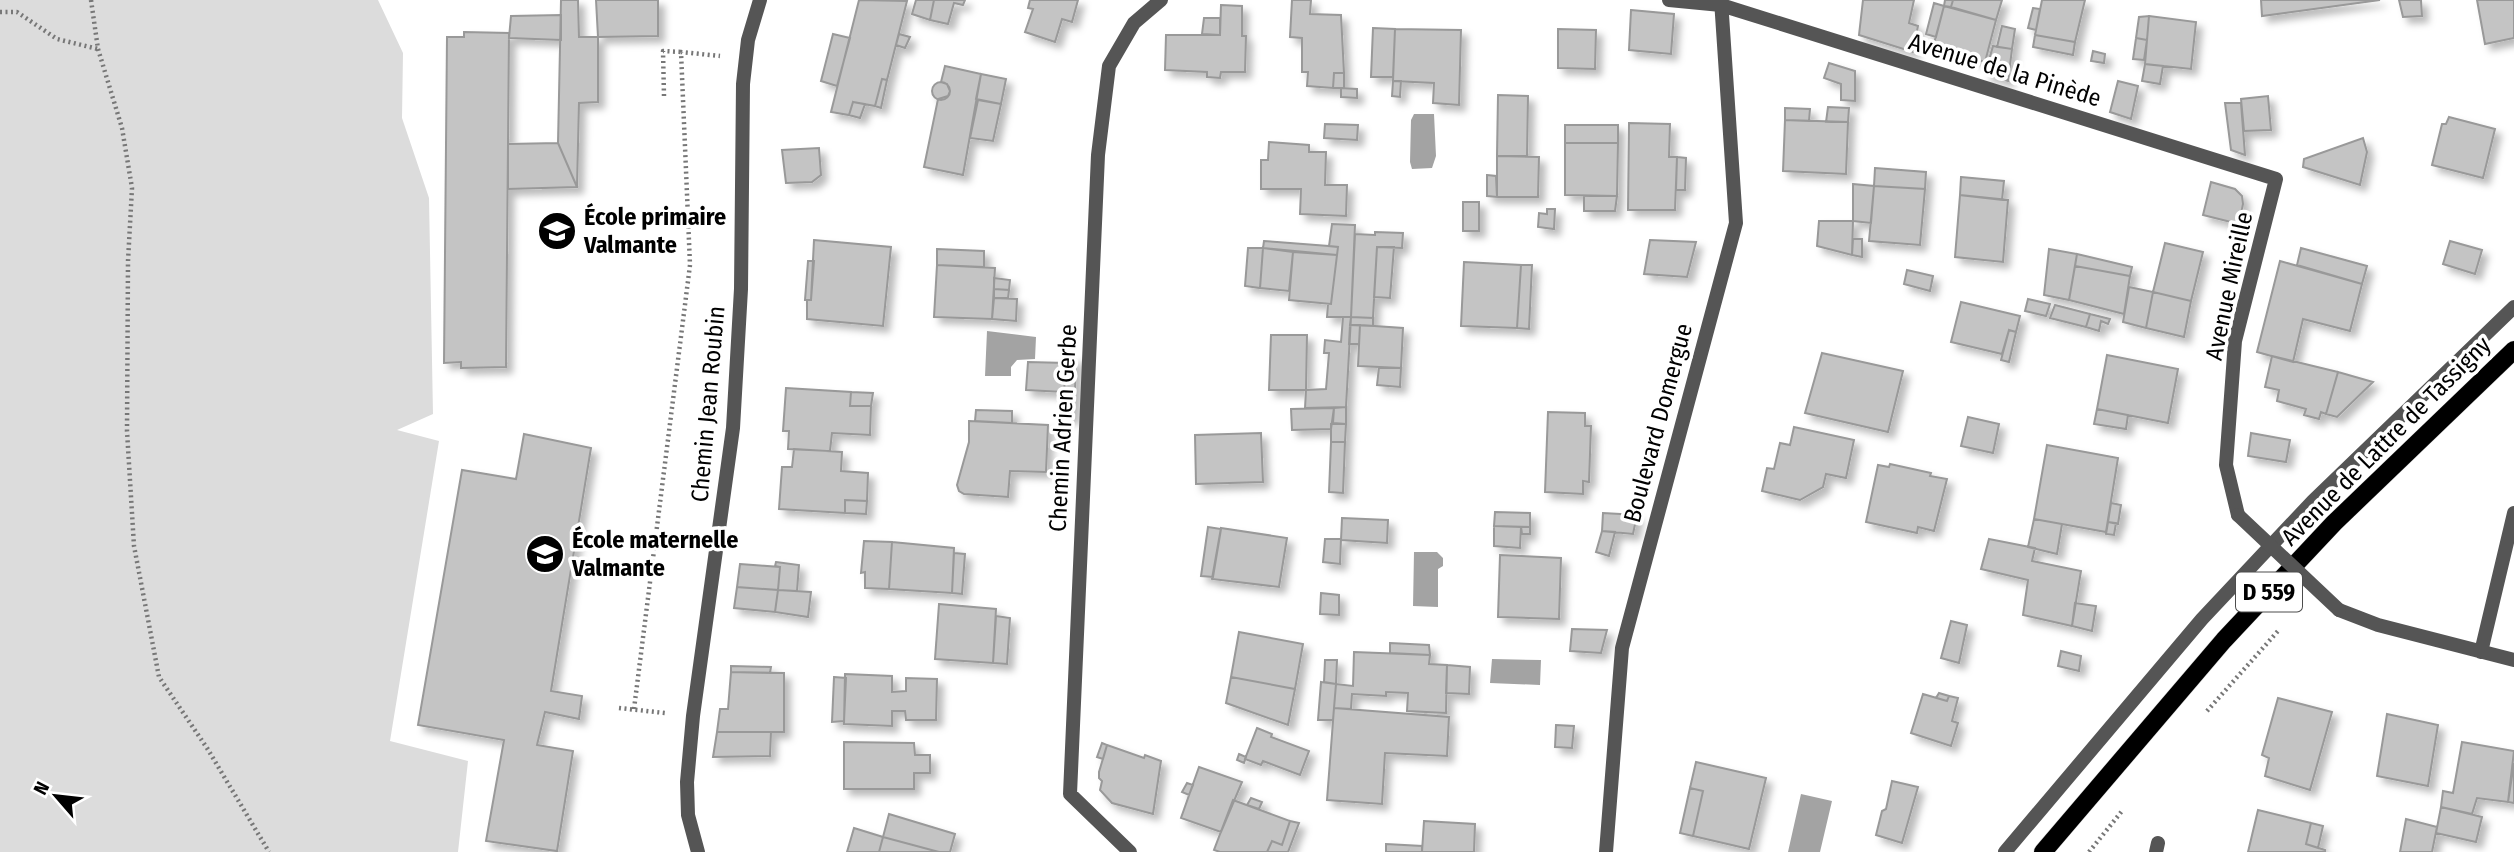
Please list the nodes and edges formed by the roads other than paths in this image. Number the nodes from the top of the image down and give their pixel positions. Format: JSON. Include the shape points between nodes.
{"nodes":[{"id":1,"x":760,"y":0,"type":"edge"},
{"id":2,"x":1161,"y":0,"type":"edge"},
{"id":3,"x":1669,"y":0,"type":"edge"},
{"id":4,"x":1721,"y":3,"type":"edge"},
{"id":5,"x":2276,"y":178,"type":"joint"},
{"id":6,"x":2514,"y":307,"type":"edge"},
{"id":7,"x":2514,"y":350,"type":"edge"},
{"id":8,"x":2514,"y":513,"type":"edge"},
{"id":9,"x":2481,"y":652,"type":"junction"},
{"id":10,"x":2514,"y":660,"type":"edge"},
{"id":11,"x":698,"y":852,"type":"edge"},
{"id":12,"x":1130,"y":852,"type":"edge"},
{"id":13,"x":1606,"y":852,"type":"edge"},
{"id":14,"x":2005,"y":852,"type":"edge"},
{"id":15,"x":2043,"y":852,"type":"edge"}],
"edges":[{"from":1,"to":11,"type":"street","name":"Chemin Jean Roubin","via":[[745,60],[733,428],[687,782],[688,816]]},
{"from":2,"to":12,"type":"street","name":"Chemin Adrien Gerbe","via":[[1134,23],[1109,66],[1100,142],[1070,794]]},
{"from":3,"to":4,"type":"street"},
{"from":4,"to":5,"type":"street","name":"Avenue de la Pinède"},
{"from":4,"to":13,"type":"street","name":"Boulevard Domergue","via":[[1736,223],[1622,648]]},
{"from":5,"to":9,"type":"street","name":"Avenue Mireille","bridge":true,"via":[[2235,341],[2226,465],[2238,515],[2339,610]]},
{"from":6,"to":14,"type":"street","via":[[2313,502],[2202,619]]},
{"from":7,"to":15,"type":"main road","name":"Avenue de Lattre de Tassigny","number":"D 559","via":[[2334,523],[2243,620]]},
{"from":8,"to":9,"type":"street"},
{"from":9,"to":10,"type":"street"}]}
